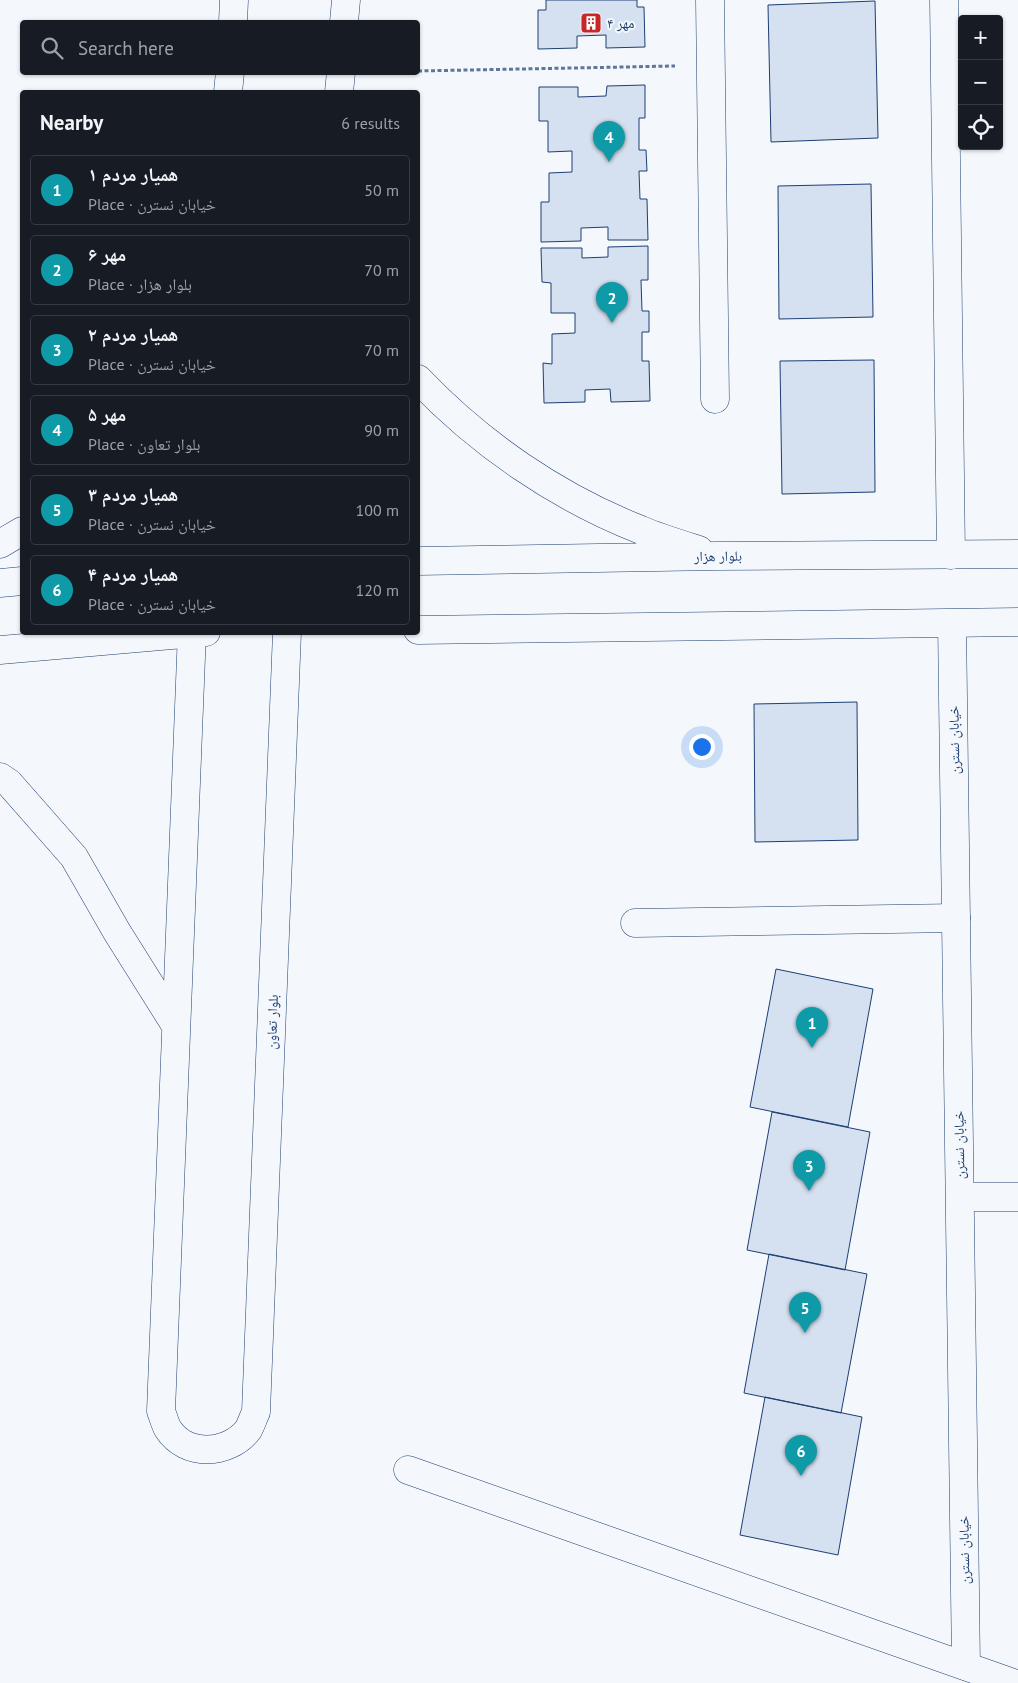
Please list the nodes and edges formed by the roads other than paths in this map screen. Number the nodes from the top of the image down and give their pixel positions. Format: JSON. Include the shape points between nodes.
{"nodes":[{"id":1,"x":234,"y":0,"type":"edge"},
{"id":2,"x":346,"y":0,"type":"edge"},
{"id":3,"x":710,"y":0,"type":"edge"},
{"id":4,"x":944,"y":0,"type":"edge"},
{"id":5,"x":233,"y":20,"type":"edge"},
{"id":6,"x":344,"y":20,"type":"edge"},
{"id":7,"x":230,"y":75,"type":"edge"},
{"id":8,"x":341,"y":75,"type":"edge"},
{"id":9,"x":228,"y":90,"type":"edge"},
{"id":10,"x":339,"y":90,"type":"edge"},
{"id":11,"x":420,"y":381,"type":"edge"},
{"id":12,"x":715,"y":399,"type":"dead end"},
{"id":13,"x":20,"y":532,"type":"edge"},
{"id":14,"x":0,"y":544,"type":"edge"},
{"id":15,"x":1018,"y":554,"type":"edge"},
{"id":16,"x":951,"y":555,"type":"junction"},
{"id":17,"x":717,"y":556,"type":"junction"},
{"id":18,"x":420,"y":561,"type":"edge"},
{"id":19,"x":20,"y":581,"type":"edge"},
{"id":20,"x":0,"y":583,"type":"edge"},
{"id":21,"x":1018,"y":622,"type":"edge"},
{"id":22,"x":952,"y":623,"type":"junction"},
{"id":23,"x":420,"y":630,"type":"edge"},
{"id":24,"x":169,"y":635,"type":"edge"},
{"id":25,"x":192,"y":635,"type":"edge"},
{"id":26,"x":287,"y":635,"type":"edge"},
{"id":27,"x":0,"y":650,"type":"edge"},
{"id":28,"x":0,"y":777,"type":"edge"},
{"id":29,"x":956,"y":918,"type":"junction"},
{"id":30,"x":634,"y":922,"type":"dead end"},
{"id":31,"x":176,"y":1026,"type":"junction"},
{"id":32,"x":960,"y":1197,"type":"junction"},
{"id":33,"x":1018,"y":1197,"type":"edge"},
{"id":34,"x":408,"y":1470,"type":"dead end"},
{"id":35,"x":966,"y":1666,"type":"junction"},
{"id":36,"x":1013,"y":1683,"type":"edge"}],
"edges":[{"from":1,"to":5,"type":"street"},
{"from":2,"to":6,"type":"street"},
{"from":3,"to":12,"type":"street"},
{"from":4,"to":16,"type":"street"},
{"from":7,"to":9,"type":"street"},
{"from":8,"to":10,"type":"street"},
{"from":11,"to":17,"type":"street","via":[[500,452],[568,496],[640,530]]},
{"from":13,"to":14,"type":"street"},
{"from":15,"to":16,"type":"street","name":"بلوار هزار"},
{"from":16,"to":17,"type":"street","name":"بلوار هزار"},
{"from":17,"to":18,"type":"street","name":"بلوار هزار"},
{"from":19,"to":20,"type":"street"},
{"from":21,"to":22,"type":"street"},
{"from":22,"to":23,"type":"street"},
{"from":22,"to":29,"type":"street","name":"خیابان نسترن"},
{"from":24,"to":27,"type":"street"},
{"from":25,"to":31,"type":"street"},
{"from":26,"to":31,"type":"street","name":"بلوار تعاون","via":[[256,1412],[248,1429],[235,1442],[218,1450],[198,1450],[181,1442],[168,1429],[161,1411]]},
{"from":28,"to":31,"type":"street","via":[[9,783],[74,857]]},
{"from":29,"to":30,"type":"street"},
{"from":29,"to":32,"type":"street","name":"خیابان نسترن"},
{"from":32,"to":33,"type":"street"},
{"from":32,"to":35,"type":"street","name":"خیابان نسترن"},
{"from":34,"to":35,"type":"street"},
{"from":35,"to":36,"type":"street"}]}
